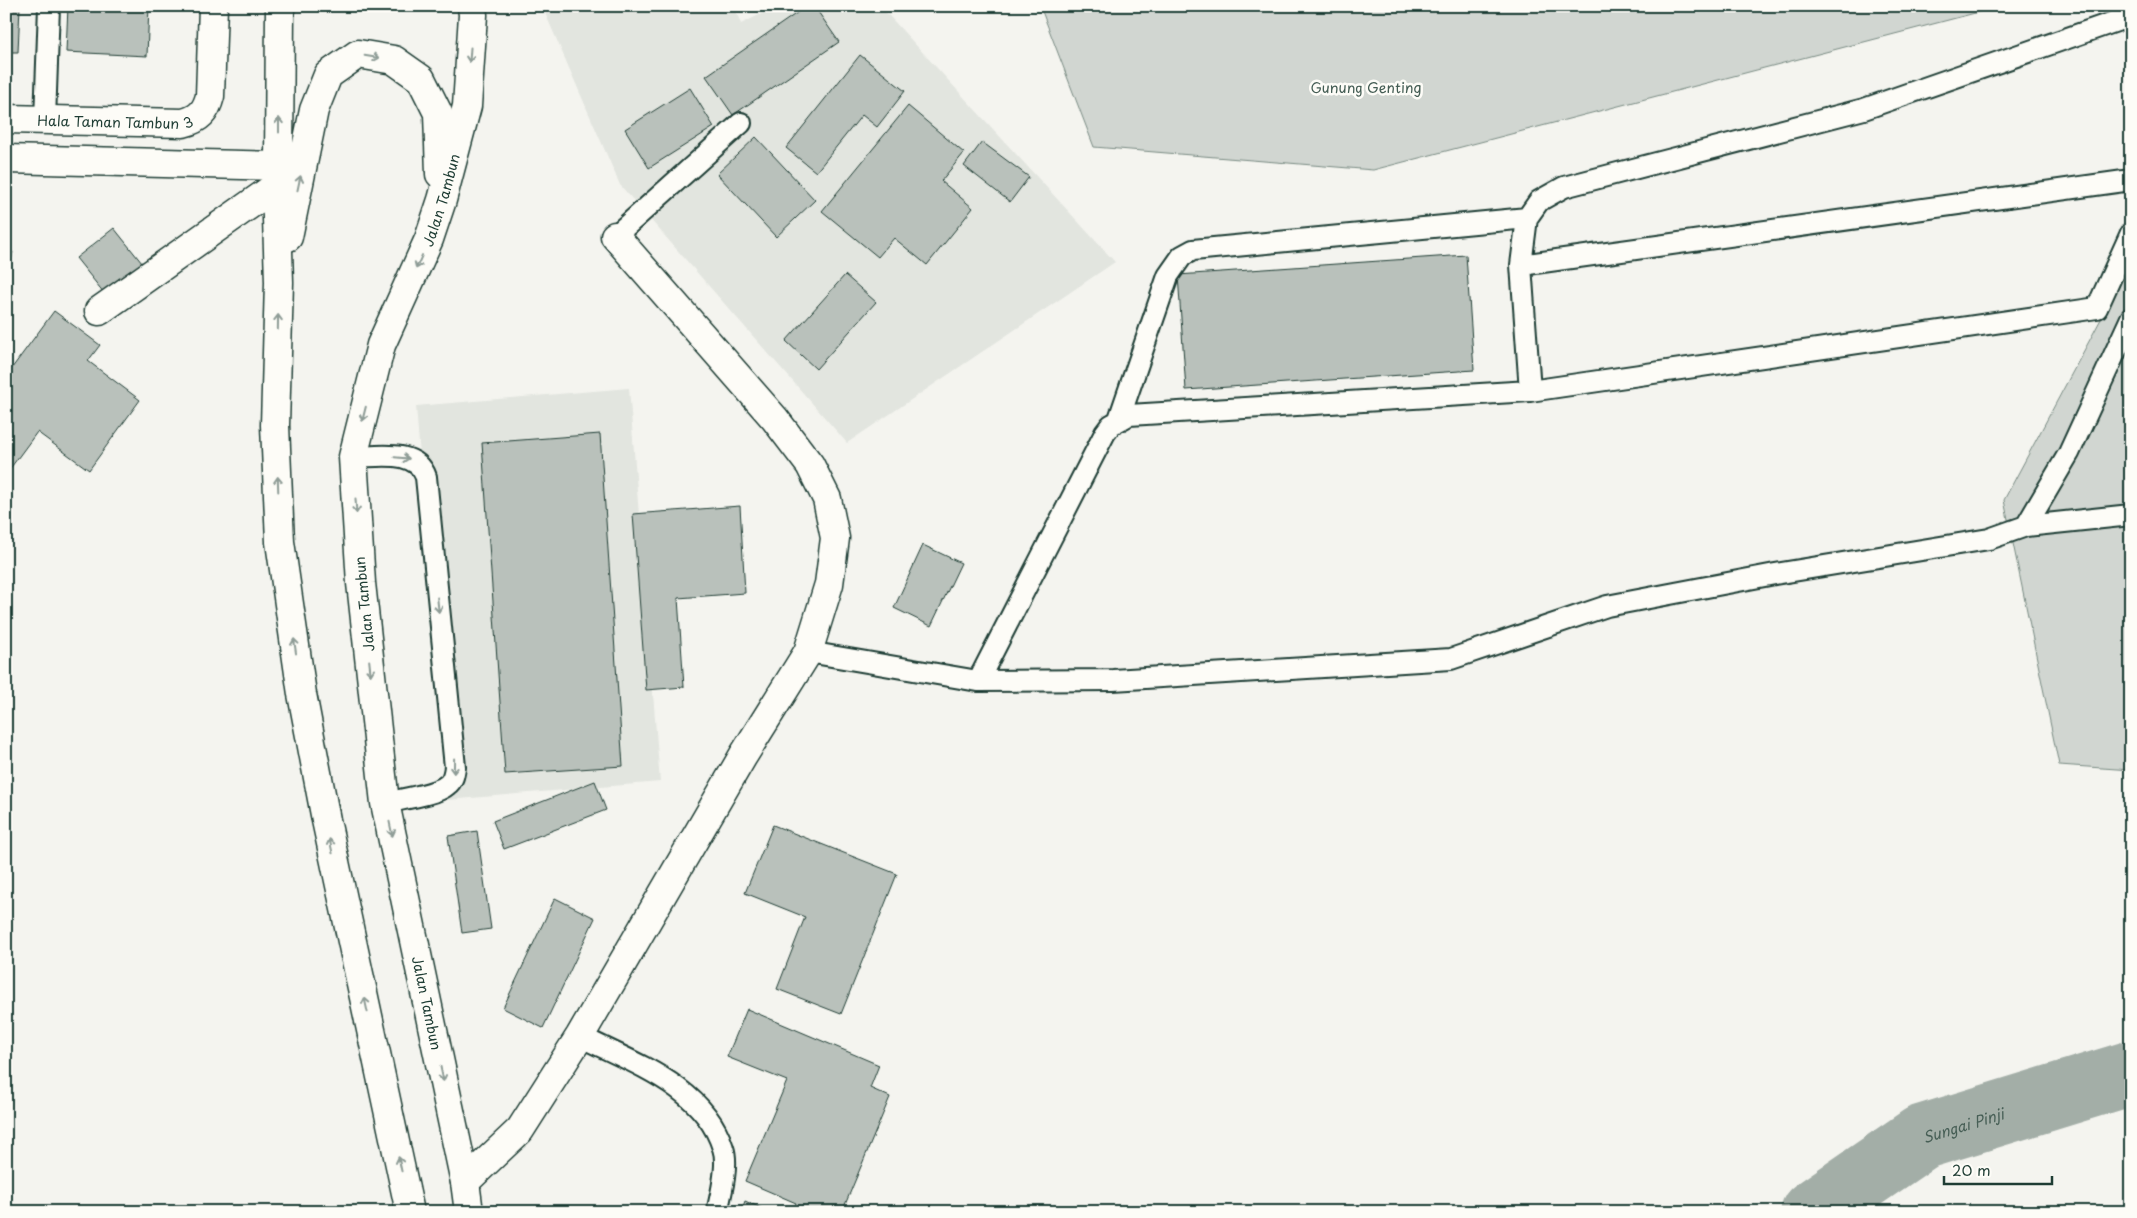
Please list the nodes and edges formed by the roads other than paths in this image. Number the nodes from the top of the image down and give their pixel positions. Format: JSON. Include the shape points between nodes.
{"nodes":[{"id":1,"x":48,"y":6,"type":"edge"},
{"id":2,"x":213,"y":6,"type":"edge"},
{"id":3,"x":280,"y":6,"type":"edge"},
{"id":4,"x":472,"y":6,"type":"edge"},
{"id":5,"x":2131,"y":16,"type":"edge"},
{"id":6,"x":6,"y":119,"type":"edge"},
{"id":7,"x":46,"y":120,"type":"junction"},
{"id":8,"x":741,"y":123,"type":"dead end"},
{"id":9,"x":6,"y":159,"type":"edge"},
{"id":10,"x":277,"y":176,"type":"junction"},
{"id":11,"x":2131,"y":180,"type":"edge"},
{"id":12,"x":442,"y":200,"type":"junction"},
{"id":13,"x":1526,"y":218,"type":"junction"},
{"id":14,"x":2131,"y":232,"type":"edge"},
{"id":15,"x":614,"y":236,"type":"joint"},
{"id":16,"x":1520,"y":265,"type":"junction"},
{"id":17,"x":279,"y":282,"type":"junction"},
{"id":18,"x":99,"y":311,"type":"dead end"},
{"id":19,"x":2131,"y":318,"type":"edge"},
{"id":20,"x":1530,"y":392,"type":"junction"},
{"id":21,"x":1119,"y":419,"type":"junction"},
{"id":22,"x":353,"y":457,"type":"junction"},
{"id":23,"x":2131,"y":515,"type":"edge"},
{"id":24,"x":2026,"y":526,"type":"junction"},
{"id":25,"x":808,"y":652,"type":"junction"},
{"id":26,"x":978,"y":681,"type":"junction"},
{"id":27,"x":385,"y":803,"type":"junction"},
{"id":28,"x":580,"y":1036,"type":"junction"},
{"id":29,"x":465,"y":1182,"type":"junction"},
{"id":30,"x":410,"y":1212,"type":"edge"},
{"id":31,"x":469,"y":1212,"type":"edge"},
{"id":32,"x":717,"y":1212,"type":"edge"}],
"edges":[{"from":1,"to":7,"type":"lane"},
{"from":2,"to":7,"type":"main road","name":"Hala Taman Tambun 3","via":[[210,96],[201,115],[183,123]]},
{"from":10,"to":3,"type":"main road","one_way":true},
{"from":4,"to":12,"type":"main road","name":"Jalan Tambun","one_way":true,"via":[[467,106]]},
{"from":5,"to":13,"type":"lane","via":[[1864,109],[1564,187],[1539,201]]},
{"from":6,"to":7,"type":"main road","name":"Hala Taman Tambun 3"},
{"from":8,"to":15,"type":"lane"},
{"from":9,"to":10,"type":"main road"},
{"from":10,"to":17,"type":"main road"},
{"from":10,"to":18,"type":"main road"},
{"from":11,"to":16,"type":"lane"},
{"from":17,"to":12,"type":"main road","one_way":true,"via":[[314,110],[328,75],[358,54],[394,60],[421,79],[438,112]]},
{"from":12,"to":22,"type":"main road","name":"Jalan Tambun","one_way":true,"via":[[430,239],[381,345]]},
{"from":13,"to":16,"type":"lane"},
{"from":13,"to":21,"type":"lane","via":[[1193,250],[1182,256],[1168,276]]},
{"from":14,"to":20,"type":"lane","via":[[2097,308]]},
{"from":15,"to":25,"type":"main road","via":[[775,419],[810,465],[827,499],[835,538],[829,584]]},
{"from":16,"to":20,"type":"lane"},
{"from":30,"to":17,"type":"main road","one_way":true,"via":[[326,820],[280,542],[276,425]]},
{"from":19,"to":24,"type":"lane","via":[[2069,453]]},
{"from":20,"to":21,"type":"lane","via":[[1139,413]]},
{"from":21,"to":26,"type":"lane","via":[[1105,433]]},
{"from":22,"to":27,"type":"main road","name":"Jalan Tambun","one_way":true,"via":[[361,582]]},
{"from":22,"to":27,"type":"lane","one_way":true,"via":[[409,458],[422,467],[426,477],[455,767],[447,786]]},
{"from":23,"to":24,"type":"lane"},
{"from":24,"to":26,"type":"lane","via":[[1989,539],[1606,606],[1451,659],[1113,680]]},
{"from":25,"to":26,"type":"lane"},
{"from":25,"to":28,"type":"main road","via":[[743,756]]},
{"from":27,"to":29,"type":"main road","name":"Jalan Tambun","one_way":true},
{"from":28,"to":29,"type":"main road","via":[[520,1130]]},
{"from":28,"to":32,"type":"lane","via":[[671,1083],[706,1112],[724,1149],[723,1188]]},
{"from":29,"to":31,"type":"main road","name":"Jalan Tambun"}]}
